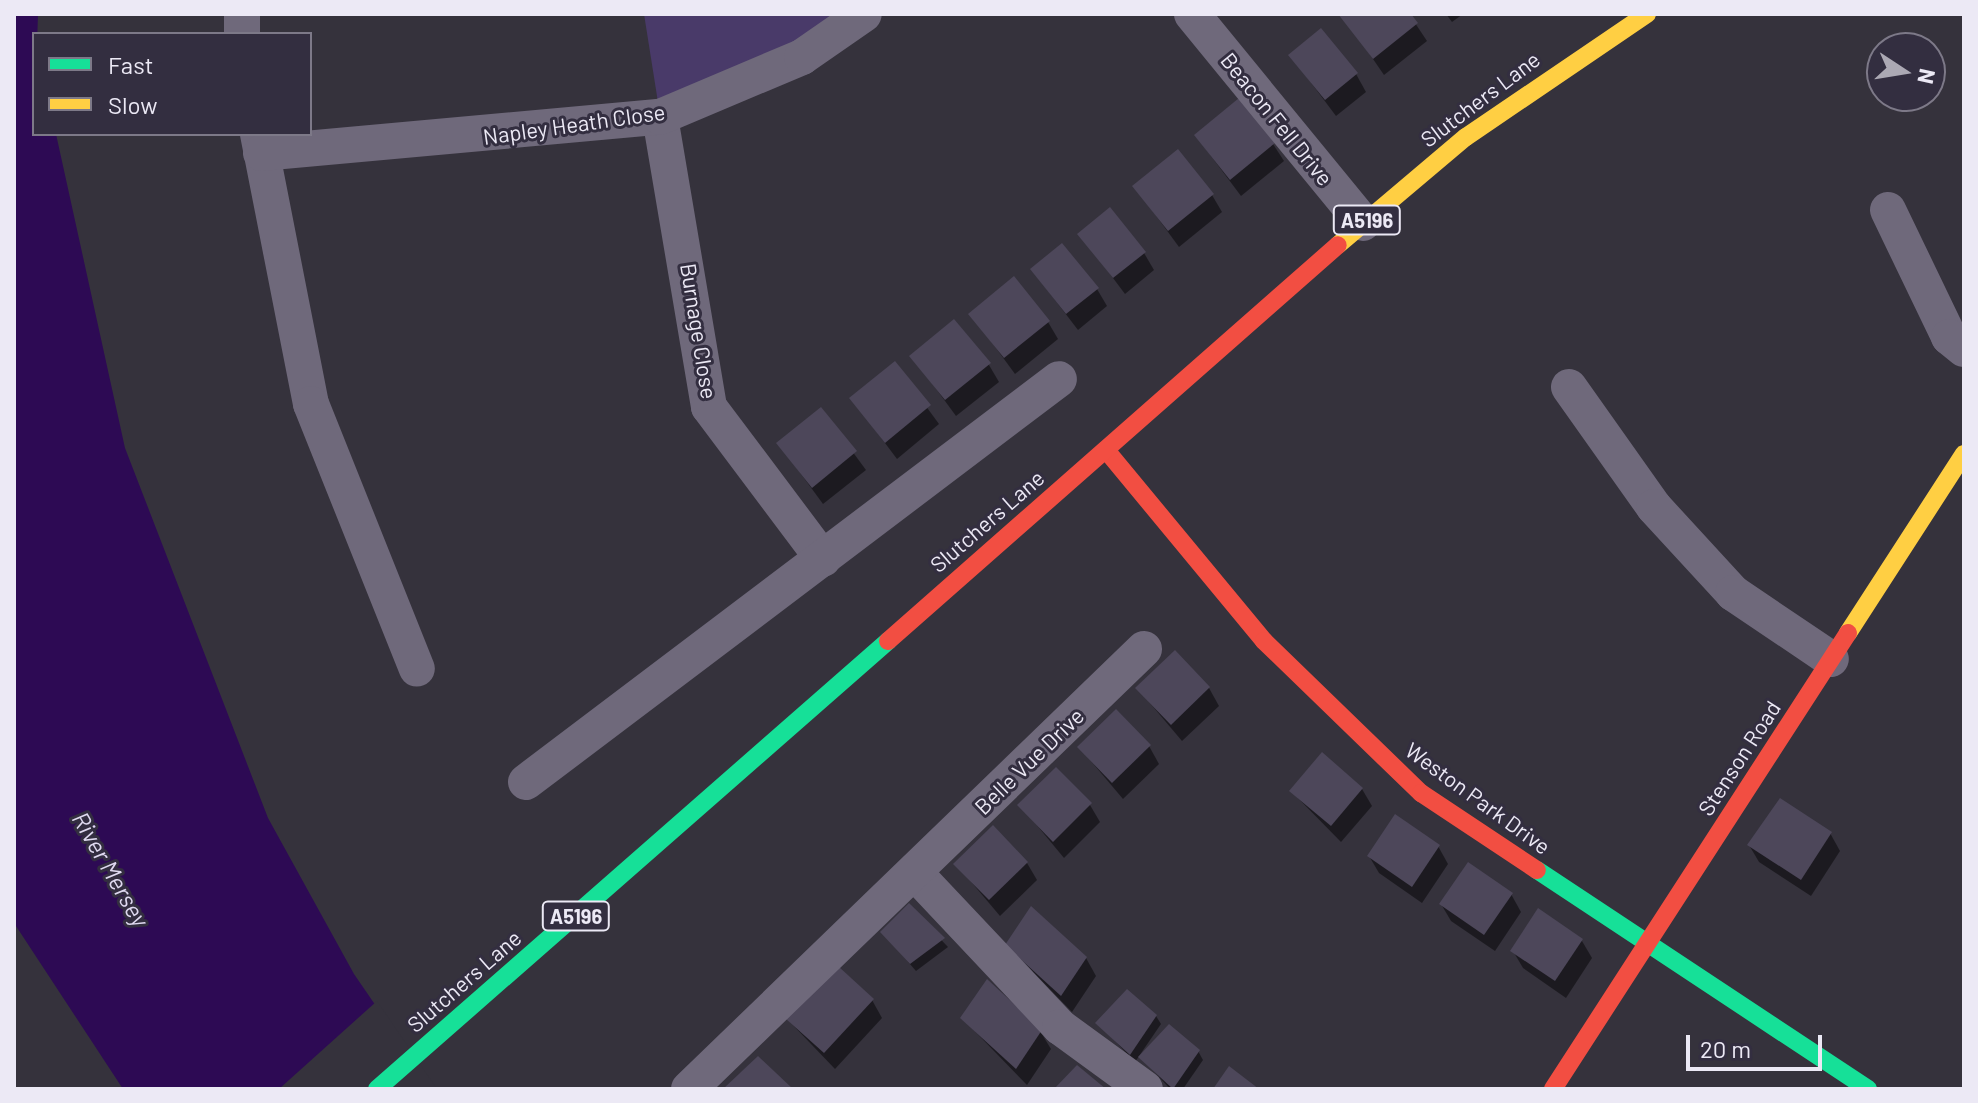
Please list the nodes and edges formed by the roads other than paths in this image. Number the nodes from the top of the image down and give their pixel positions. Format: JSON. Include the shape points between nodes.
{"nodes":[{"id":1,"x":864,"y":14,"type":"edge"},
{"id":2,"x":1192,"y":14,"type":"edge"},
{"id":3,"x":1647,"y":14,"type":"edge"},
{"id":4,"x":660,"y":117,"type":"junction"},
{"id":5,"x":259,"y":144,"type":"edge"},
{"id":6,"x":1888,"y":210,"type":"dead end"},
{"id":7,"x":1363,"y":223,"type":"junction"},
{"id":8,"x":1964,"y":349,"type":"edge"},
{"id":9,"x":1059,"y":379,"type":"dead end"},
{"id":10,"x":1569,"y":387,"type":"dead end"},
{"id":11,"x":1106,"y":450,"type":"junction"},
{"id":12,"x":1964,"y":454,"type":"edge"},
{"id":13,"x":823,"y":559,"type":"junction"},
{"id":14,"x":1144,"y":649,"type":"dead end"},
{"id":15,"x":1831,"y":659,"type":"junction"},
{"id":16,"x":417,"y":669,"type":"dead end"},
{"id":17,"x":526,"y":782,"type":"dead end"},
{"id":18,"x":915,"y":873,"type":"junction"},
{"id":19,"x":1647,"y":946,"type":"junction"},
{"id":20,"x":1137,"y":1087,"type":"edge"},
{"id":21,"x":377,"y":1089,"type":"edge"},
{"id":22,"x":689,"y":1089,"type":"edge"},
{"id":23,"x":1553,"y":1089,"type":"edge"},
{"id":24,"x":1868,"y":1089,"type":"edge"}],
"edges":[{"from":1,"to":4,"type":"street","name":"Napley Heath Close","via":[[802,57]]},
{"from":2,"to":7,"type":"street","name":"Beacon Fell Drive"},
{"from":3,"to":7,"type":"main road","name":"Slutchers Lane","number":"A5196","via":[[1478,128]]},
{"from":4,"to":5,"type":"street","name":"Napley Heath Close"},
{"from":4,"to":13,"type":"street","name":"Burnage Close","via":[[709,407]]},
{"from":5,"to":16,"type":"street","name":"Napley Heath Close","via":[[311,404]]},
{"from":6,"to":8,"type":"street","via":[[1949,337]]},
{"from":7,"to":11,"type":"main road","name":"Slutchers Lane","number":"A5196"},
{"from":9,"to":13,"type":"street"},
{"from":10,"to":15,"type":"street","via":[[1654,507],[1733,593]]},
{"from":11,"to":19,"type":"main road","name":"Weston Park Drive","via":[[1331,713],[1421,793]]},
{"from":11,"to":21,"type":"main road","name":"Slutchers Lane","number":"A5196"},
{"from":12,"to":15,"type":"main road","name":"Stenson Road"},
{"from":13,"to":17,"type":"street"},
{"from":14,"to":18,"type":"street","name":"Belle Vue Drive"},
{"from":15,"to":19,"type":"main road","name":"Stenson Road"},
{"from":18,"to":20,"type":"street","via":[[1060,1027]]},
{"from":18,"to":22,"type":"street","name":"Belle Vue Drive"},
{"from":19,"to":23,"type":"main road","name":"Stenson Road"},
{"from":19,"to":24,"type":"main road","name":"Weston Park Drive"}]}
